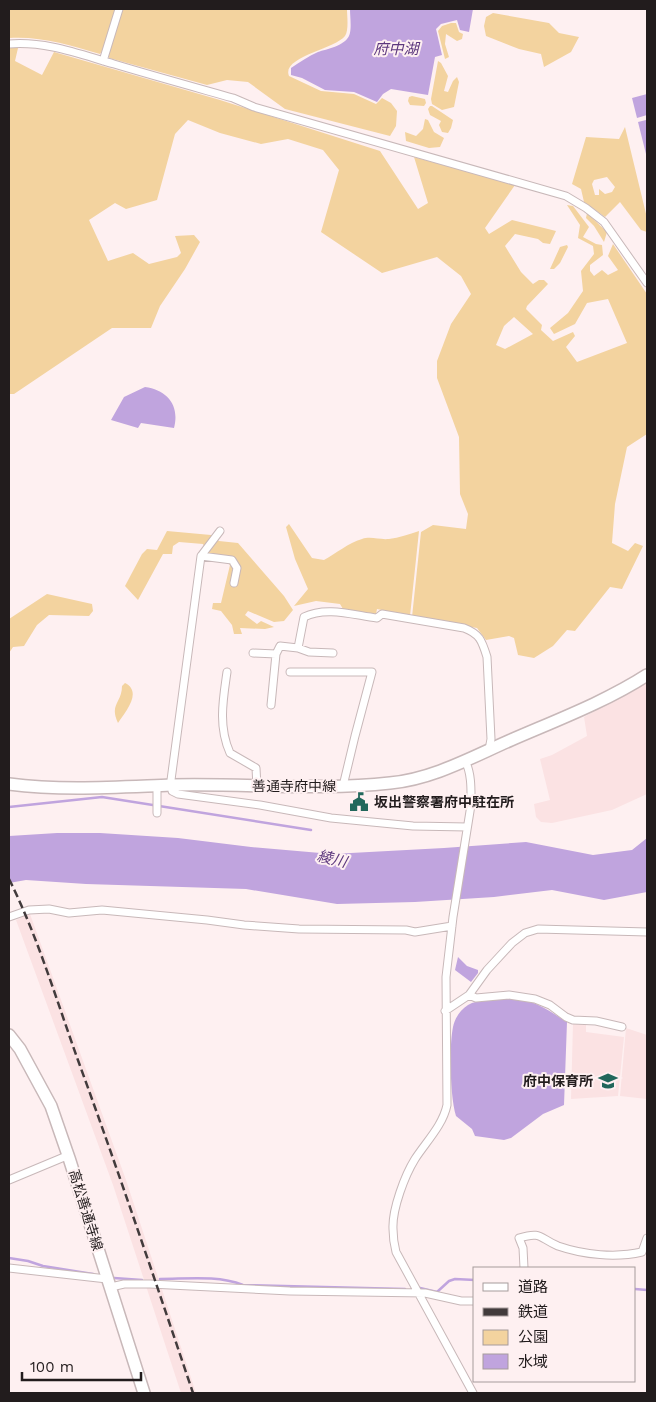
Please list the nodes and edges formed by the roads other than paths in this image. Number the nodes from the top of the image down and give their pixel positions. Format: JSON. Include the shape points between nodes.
{"nodes":[{"id":1,"x":119,"y":9,"type":"edge"},
{"id":2,"x":9,"y":44,"type":"edge"},
{"id":3,"x":103,"y":61,"type":"junction"},
{"id":4,"x":647,"y":283,"type":"edge"},
{"id":5,"x":220,"y":531,"type":"dead end"},
{"id":6,"x":201,"y":556,"type":"junction"},
{"id":7,"x":234,"y":583,"type":"dead end"},
{"id":8,"x":298,"y":648,"type":"junction"},
{"id":9,"x":333,"y":652,"type":"dead end"},
{"id":10,"x":253,"y":653,"type":"dead end"},
{"id":11,"x":276,"y":654,"type":"junction"},
{"id":12,"x":227,"y":672,"type":"dead end"},
{"id":13,"x":290,"y":672,"type":"dead end"},
{"id":14,"x":647,"y":675,"type":"edge"},
{"id":15,"x":271,"y":705,"type":"dead end"},
{"id":16,"x":489,"y":750,"type":"junction"},
{"id":17,"x":465,"y":761,"type":"junction"},
{"id":18,"x":9,"y":784,"type":"edge"},
{"id":19,"x":171,"y":785,"type":"junction"},
{"id":20,"x":157,"y":786,"type":"junction"},
{"id":21,"x":344,"y":786,"type":"junction"},
{"id":22,"x":257,"y":787,"type":"junction"},
{"id":23,"x":157,"y":807,"type":"dead end"},
{"id":24,"x":467,"y":829,"type":"junction"},
{"id":25,"x":9,"y":917,"type":"edge"},
{"id":26,"x":452,"y":926,"type":"junction"},
{"id":27,"x":647,"y":932,"type":"edge"},
{"id":28,"x":468,"y":995,"type":"junction"},
{"id":29,"x":445,"y":1011,"type":"junction"},
{"id":30,"x":622,"y":1027,"type":"dead end"},
{"id":31,"x":9,"y":1035,"type":"edge"},
{"id":32,"x":68,"y":1155,"type":"junction"},
{"id":33,"x":9,"y":1180,"type":"edge"},
{"id":34,"x":647,"y":1238,"type":"edge"},
{"id":35,"x":524,"y":1267,"type":"edge"},
{"id":36,"x":9,"y":1268,"type":"edge"},
{"id":37,"x":109,"y":1283,"type":"junction"},
{"id":38,"x":418,"y":1294,"type":"junction"},
{"id":39,"x":473,"y":1301,"type":"edge"},
{"id":40,"x":141,"y":1392,"type":"edge"},
{"id":41,"x":473,"y":1393,"type":"edge"}],
"edges":[{"from":1,"to":3,"type":"street"},
{"from":2,"to":3,"type":"street","via":[[57,47]]},
{"from":3,"to":4,"type":"street","via":[[566,196],[604,222]]},
{"from":5,"to":6,"type":"street"},
{"from":6,"to":7,"type":"street","via":[[232,560],[237,568]]},
{"from":6,"to":19,"type":"street"},
{"from":8,"to":9,"type":"street","via":[[309,652]]},
{"from":8,"to":11,"type":"street","via":[[280,646]]},
{"from":8,"to":16,"type":"street","via":[[304,617],[314,613],[334,612],[377,618],[382,614],[475,632],[487,657]]},
{"from":10,"to":11,"type":"street"},
{"from":11,"to":15,"type":"street"},
{"from":12,"to":22,"type":"street","via":[[222,712],[225,738],[230,753],[256,768]]},
{"from":13,"to":21,"type":"street","via":[[372,672]]},
{"from":14,"to":16,"type":"main road","name":"善通寺府中線","via":[[606,699]]},
{"from":16,"to":17,"type":"main road","name":"善通寺府中線"},
{"from":17,"to":21,"type":"main road","name":"善通寺府中線","via":[[410,780]]},
{"from":17,"to":24,"type":"street","via":[[471,790]]},
{"from":18,"to":20,"type":"main road","name":"善通寺府中線","via":[[34,788]]},
{"from":19,"to":20,"type":"main road","name":"善通寺府中線"},
{"from":19,"to":22,"type":"main road","name":"善通寺府中線"},
{"from":19,"to":24,"type":"street","via":[[172,791],[178,794],[331,818]]},
{"from":20,"to":23,"type":"street"},
{"from":21,"to":22,"type":"main road","name":"善通寺府中線"},
{"from":24,"to":26,"type":"street"},
{"from":25,"to":26,"type":"street","via":[[29,910],[102,910],[299,928],[415,932]]},
{"from":26,"to":29,"type":"street"},
{"from":27,"to":28,"type":"street","via":[[538,929],[525,933],[487,970]]},
{"from":28,"to":29,"type":"street"},
{"from":28,"to":30,"type":"street","via":[[476,998],[509,995],[535,999],[573,1020]]},
{"from":29,"to":38,"type":"street","via":[[446,1110],[405,1180],[392,1228],[396,1252]]},
{"from":31,"to":32,"type":"main road","name":"高松善通寺線","via":[[39,1081]]},
{"from":32,"to":33,"type":"street"},
{"from":32,"to":37,"type":"main road","name":"高松善通寺線"},
{"from":34,"to":35,"type":"street","via":[[642,1252],[598,1255],[559,1246],[532,1234],[519,1238]]},
{"from":36,"to":37,"type":"street"},
{"from":37,"to":38,"type":"street"},
{"from":37,"to":40,"type":"main road","name":"高松善通寺線"},
{"from":38,"to":39,"type":"street"},
{"from":38,"to":41,"type":"street"}]}
